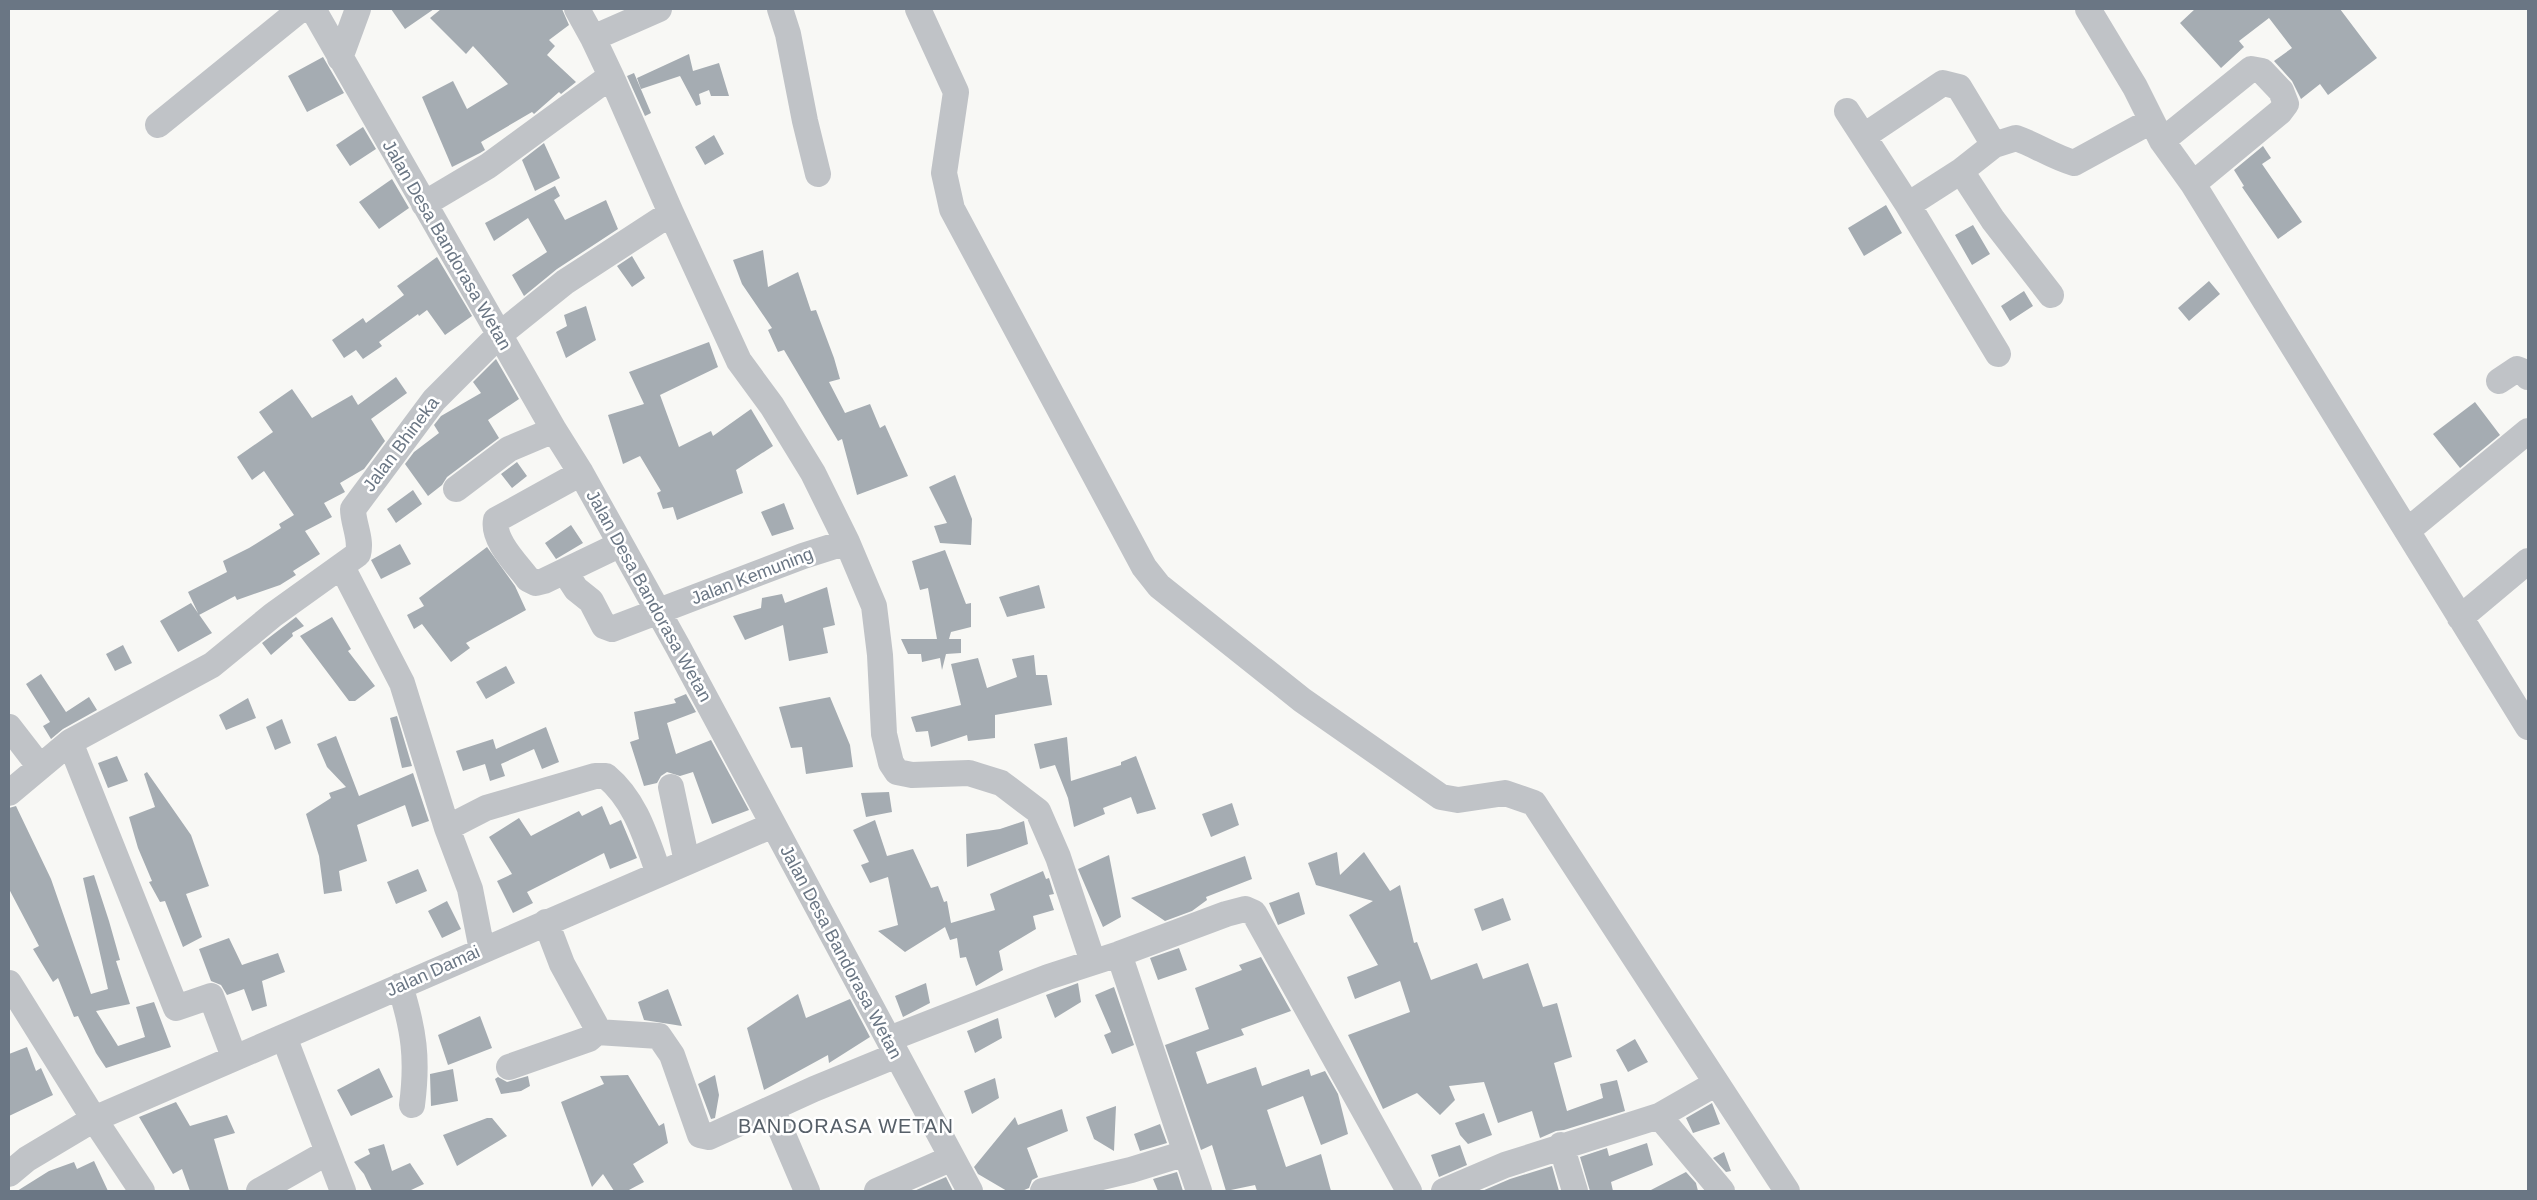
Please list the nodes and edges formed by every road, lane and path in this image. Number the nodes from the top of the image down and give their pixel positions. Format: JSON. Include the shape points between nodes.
{"nodes":[{"id":1,"x":301,"y":9,"type":"edge"},
{"id":2,"x":312,"y":9,"type":"edge"},
{"id":3,"x":358,"y":9,"type":"edge"},
{"id":4,"x":577,"y":9,"type":"edge"},
{"id":5,"x":659,"y":9,"type":"edge"},
{"id":6,"x":780,"y":9,"type":"edge"},
{"id":7,"x":918,"y":9,"type":"edge"},
{"id":8,"x":2088,"y":9,"type":"edge"},
{"id":9,"x":593,"y":38,"type":"junction"},
{"id":10,"x":340,"y":58,"type":"junction"},
{"id":11,"x":611,"y":76,"type":"junction"},
{"id":12,"x":1847,"y":111,"type":"dead end"},
{"id":13,"x":158,"y":125,"type":"dead end"},
{"id":14,"x":2157,"y":131,"type":"junction"},
{"id":15,"x":1864,"y":136,"type":"junction"},
{"id":16,"x":1994,"y":146,"type":"junction"},
{"id":17,"x":1961,"y":171,"type":"junction"},
{"id":18,"x":818,"y":174,"type":"dead end"},
{"id":19,"x":2193,"y":184,"type":"junction"},
{"id":20,"x":424,"y":204,"type":"junction"},
{"id":21,"x":1908,"y":206,"type":"junction"},
{"id":22,"x":671,"y":213,"type":"junction"},
{"id":23,"x":2052,"y":295,"type":"dead end"},
{"id":24,"x":499,"y":335,"type":"junction"},
{"id":25,"x":1998,"y":354,"type":"dead end"},
{"id":26,"x":2528,"y":377,"type":"edge"},
{"id":27,"x":2499,"y":381,"type":"dead end"},
{"id":28,"x":554,"y":430,"type":"junction"},
{"id":29,"x":2528,"y":432,"type":"edge"},
{"id":30,"x":581,"y":473,"type":"junction"},
{"id":31,"x":456,"y":490,"type":"dead end"},
{"id":32,"x":2406,"y":531,"type":"junction"},
{"id":33,"x":847,"y":542,"type":"junction"},
{"id":34,"x":619,"y":545,"type":"junction"},
{"id":35,"x":2528,"y":561,"type":"edge"},
{"id":36,"x":342,"y":567,"type":"junction"},
{"id":37,"x":565,"y":572,"type":"junction"},
{"id":38,"x":658,"y":612,"type":"junction"},
{"id":39,"x":2460,"y":618,"type":"junction"},
{"id":40,"x":9,"y":726,"type":"edge"},
{"id":41,"x":2528,"y":727,"type":"edge"},
{"id":42,"x":70,"y":742,"type":"junction"},
{"id":43,"x":40,"y":767,"type":"junction"},
{"id":44,"x":671,"y":787,"type":"dead end"},
{"id":45,"x":9,"y":793,"type":"edge"},
{"id":46,"x":773,"y":825,"type":"junction"},
{"id":47,"x":447,"y":828,"type":"junction"},
{"id":48,"x":687,"y":862,"type":"junction"},
{"id":49,"x":659,"y":874,"type":"junction"},
{"id":50,"x":546,"y":922,"type":"junction"},
{"id":51,"x":482,"y":950,"type":"junction"},
{"id":52,"x":1119,"y":954,"type":"junction"},
{"id":53,"x":1094,"y":962,"type":"junction"},
{"id":54,"x":9,"y":983,"type":"edge"},
{"id":55,"x":400,"y":986,"type":"junction"},
{"id":56,"x":597,"y":1032,"type":"junction"},
{"id":57,"x":284,"y":1037,"type":"junction"},
{"id":58,"x":893,"y":1047,"type":"junction"},
{"id":59,"x":234,"y":1057,"type":"junction"},
{"id":60,"x":509,"y":1067,"type":"dead end"},
{"id":61,"x":1715,"y":1084,"type":"junction"},
{"id":62,"x":412,"y":1105,"type":"dead end"},
{"id":63,"x":772,"y":1109,"type":"junction"},
{"id":64,"x":1659,"y":1116,"type":"junction"},
{"id":65,"x":94,"y":1119,"type":"junction"},
{"id":66,"x":1561,"y":1145,"type":"junction"},
{"id":67,"x":328,"y":1152,"type":"junction"},
{"id":68,"x":1186,"y":1153,"type":"junction"},
{"id":69,"x":952,"y":1158,"type":"junction"},
{"id":70,"x":9,"y":1174,"type":"edge"},
{"id":71,"x":142,"y":1191,"type":"edge"},
{"id":72,"x":259,"y":1191,"type":"edge"},
{"id":73,"x":343,"y":1191,"type":"edge"},
{"id":74,"x":807,"y":1191,"type":"edge"},
{"id":75,"x":877,"y":1191,"type":"edge"},
{"id":76,"x":970,"y":1191,"type":"edge"},
{"id":77,"x":1043,"y":1191,"type":"edge"},
{"id":78,"x":1199,"y":1191,"type":"edge"},
{"id":79,"x":1409,"y":1191,"type":"edge"},
{"id":80,"x":1444,"y":1191,"type":"edge"},
{"id":81,"x":1575,"y":1191,"type":"edge"},
{"id":82,"x":1722,"y":1191,"type":"edge"},
{"id":83,"x":1787,"y":1191,"type":"edge"}],
"edges":[{"from":1,"to":13,"type":"street"},
{"from":2,"to":10,"type":"street","name":"Jalan Desa Bandorasa Wetan"},
{"from":3,"to":10,"type":"street"},
{"from":4,"to":9,"type":"street"},
{"from":5,"to":9,"type":"street"},
{"from":6,"to":18,"type":"street"},
{"from":7,"to":61,"type":"street","via":[[956,92],[944,173],[952,209],[1144,567],[1159,586],[1302,700],[1441,797],[1458,800],[1505,793],[1534,803]]},
{"from":8,"to":14,"type":"street","via":[[2135,87]]},
{"from":9,"to":11,"type":"street"},
{"from":10,"to":20,"type":"street","name":"Jalan Desa Bandorasa Wetan"},
{"from":11,"to":20,"type":"street","via":[[488,166]]},
{"from":11,"to":22,"type":"street"},
{"from":12,"to":15,"type":"street"},
{"from":14,"to":16,"type":"street","via":[[2074,163],[2056,158],[2032,143],[2016,138]]},
{"from":14,"to":19,"type":"street"},
{"from":14,"to":19,"type":"street","via":[[2251,70],[2262,71],[2281,91],[2286,104],[2280,112]]},
{"from":15,"to":16,"type":"street","via":[[1943,83],[1950,83],[1959,87]]},
{"from":15,"to":21,"type":"street"},
{"from":16,"to":17,"type":"street"},
{"from":17,"to":21,"type":"street"},
{"from":17,"to":23,"type":"street","via":[[1993,220]]},
{"from":19,"to":32,"type":"street"},
{"from":20,"to":24,"type":"street","name":"Jalan Desa Bandorasa Wetan"},
{"from":21,"to":25,"type":"street"},
{"from":22,"to":24,"type":"street","via":[[581,272]]},
{"from":22,"to":33,"type":"street","via":[[739,361],[772,406],[808,465]]},
{"from":24,"to":28,"type":"street","name":"Jalan Desa Bandorasa Wetan"},
{"from":24,"to":36,"type":"street","name":"Jalan Bhineka","via":[[434,400],[357,502],[353,519],[360,548],[358,554]]},
{"from":26,"to":27,"type":"street","via":[[2527,373],[2517,369]]},
{"from":28,"to":30,"type":"street","name":"Jalan Desa Bandorasa Wetan"},
{"from":28,"to":31,"type":"street","via":[[509,449]]},
{"from":29,"to":32,"type":"street"},
{"from":30,"to":34,"type":"street","name":"Jalan Desa Bandorasa Wetan"},
{"from":30,"to":37,"type":"street","via":[[496,520],[494,528],[528,580],[536,583]]},
{"from":32,"to":39,"type":"street"},
{"from":33,"to":38,"type":"street","name":"Jalan Kemuning"},
{"from":33,"to":53,"type":"street","via":[[874,606],[884,734],[891,764],[897,772],[912,775],[969,773],[1001,783],[1038,811],[1058,857]]},
{"from":34,"to":37,"type":"street"},
{"from":34,"to":38,"type":"street","name":"Jalan Desa Bandorasa Wetan"},
{"from":35,"to":39,"type":"street"},
{"from":36,"to":42,"type":"street","via":[[274,615],[212,665]]},
{"from":36,"to":47,"type":"street","via":[[402,682]]},
{"from":37,"to":38,"type":"street","name":"Jalan Kemuning","via":[[576,589],[591,601],[604,626],[612,629]]},
{"from":38,"to":46,"type":"street","name":"Jalan Desa Bandorasa Wetan"},
{"from":39,"to":41,"type":"street"},
{"from":40,"to":43,"type":"street"},
{"from":42,"to":43,"type":"street"},
{"from":42,"to":59,"type":"street","via":[[176,1008],[211,996]]},
{"from":43,"to":45,"type":"street"},
{"from":44,"to":48,"type":"street"},
{"from":46,"to":48,"type":"street","name":"Jalan Damai"},
{"from":46,"to":58,"type":"street","name":"Jalan Desa Bandorasa Wetan"},
{"from":47,"to":49,"type":"street","via":[[486,808],[595,776],[606,776],[634,808]]},
{"from":47,"to":51,"type":"street","via":[[470,888]]},
{"from":48,"to":49,"type":"street","name":"Jalan Damai"},
{"from":49,"to":50,"type":"street","name":"Jalan Damai"},
{"from":50,"to":51,"type":"street","name":"Jalan Damai"},
{"from":50,"to":56,"type":"street","via":[[562,964]]},
{"from":51,"to":55,"type":"street","name":"Jalan Damai"},
{"from":52,"to":53,"type":"street"},
{"from":52,"to":68,"type":"street"},
{"from":52,"to":79,"type":"street","via":[[1226,914],[1245,909],[1254,913]]},
{"from":53,"to":58,"type":"street","via":[[1048,977]]},
{"from":54,"to":65,"type":"street"},
{"from":55,"to":57,"type":"street","name":"Jalan Damai"},
{"from":55,"to":62,"type":"street","via":[[412,1024],[416,1075]]},
{"from":56,"to":60,"type":"street","via":[[589,1039]]},
{"from":56,"to":63,"type":"street","via":[[659,1036],[672,1055],[700,1135],[709,1137]]},
{"from":57,"to":59,"type":"street","name":"Jalan Damai"},
{"from":57,"to":67,"type":"street"},
{"from":58,"to":63,"type":"street"},
{"from":58,"to":69,"type":"street","name":"Jalan Desa Bandorasa Wetan"},
{"from":59,"to":65,"type":"street","name":"Jalan Damai"},
{"from":61,"to":64,"type":"street"},
{"from":61,"to":83,"type":"street"},
{"from":63,"to":74,"type":"street"},
{"from":64,"to":66,"type":"street"},
{"from":64,"to":82,"type":"street"},
{"from":65,"to":70,"type":"street","name":"Jalan Damai","via":[[27,1159]]},
{"from":65,"to":71,"type":"street"},
{"from":66,"to":80,"type":"street"},
{"from":66,"to":81,"type":"street"},
{"from":67,"to":72,"type":"street"},
{"from":67,"to":73,"type":"street"},
{"from":68,"to":77,"type":"street"},
{"from":68,"to":78,"type":"street"},
{"from":69,"to":75,"type":"street"},
{"from":69,"to":76,"type":"street","name":"Jalan Desa Bandorasa Wetan"}]}
